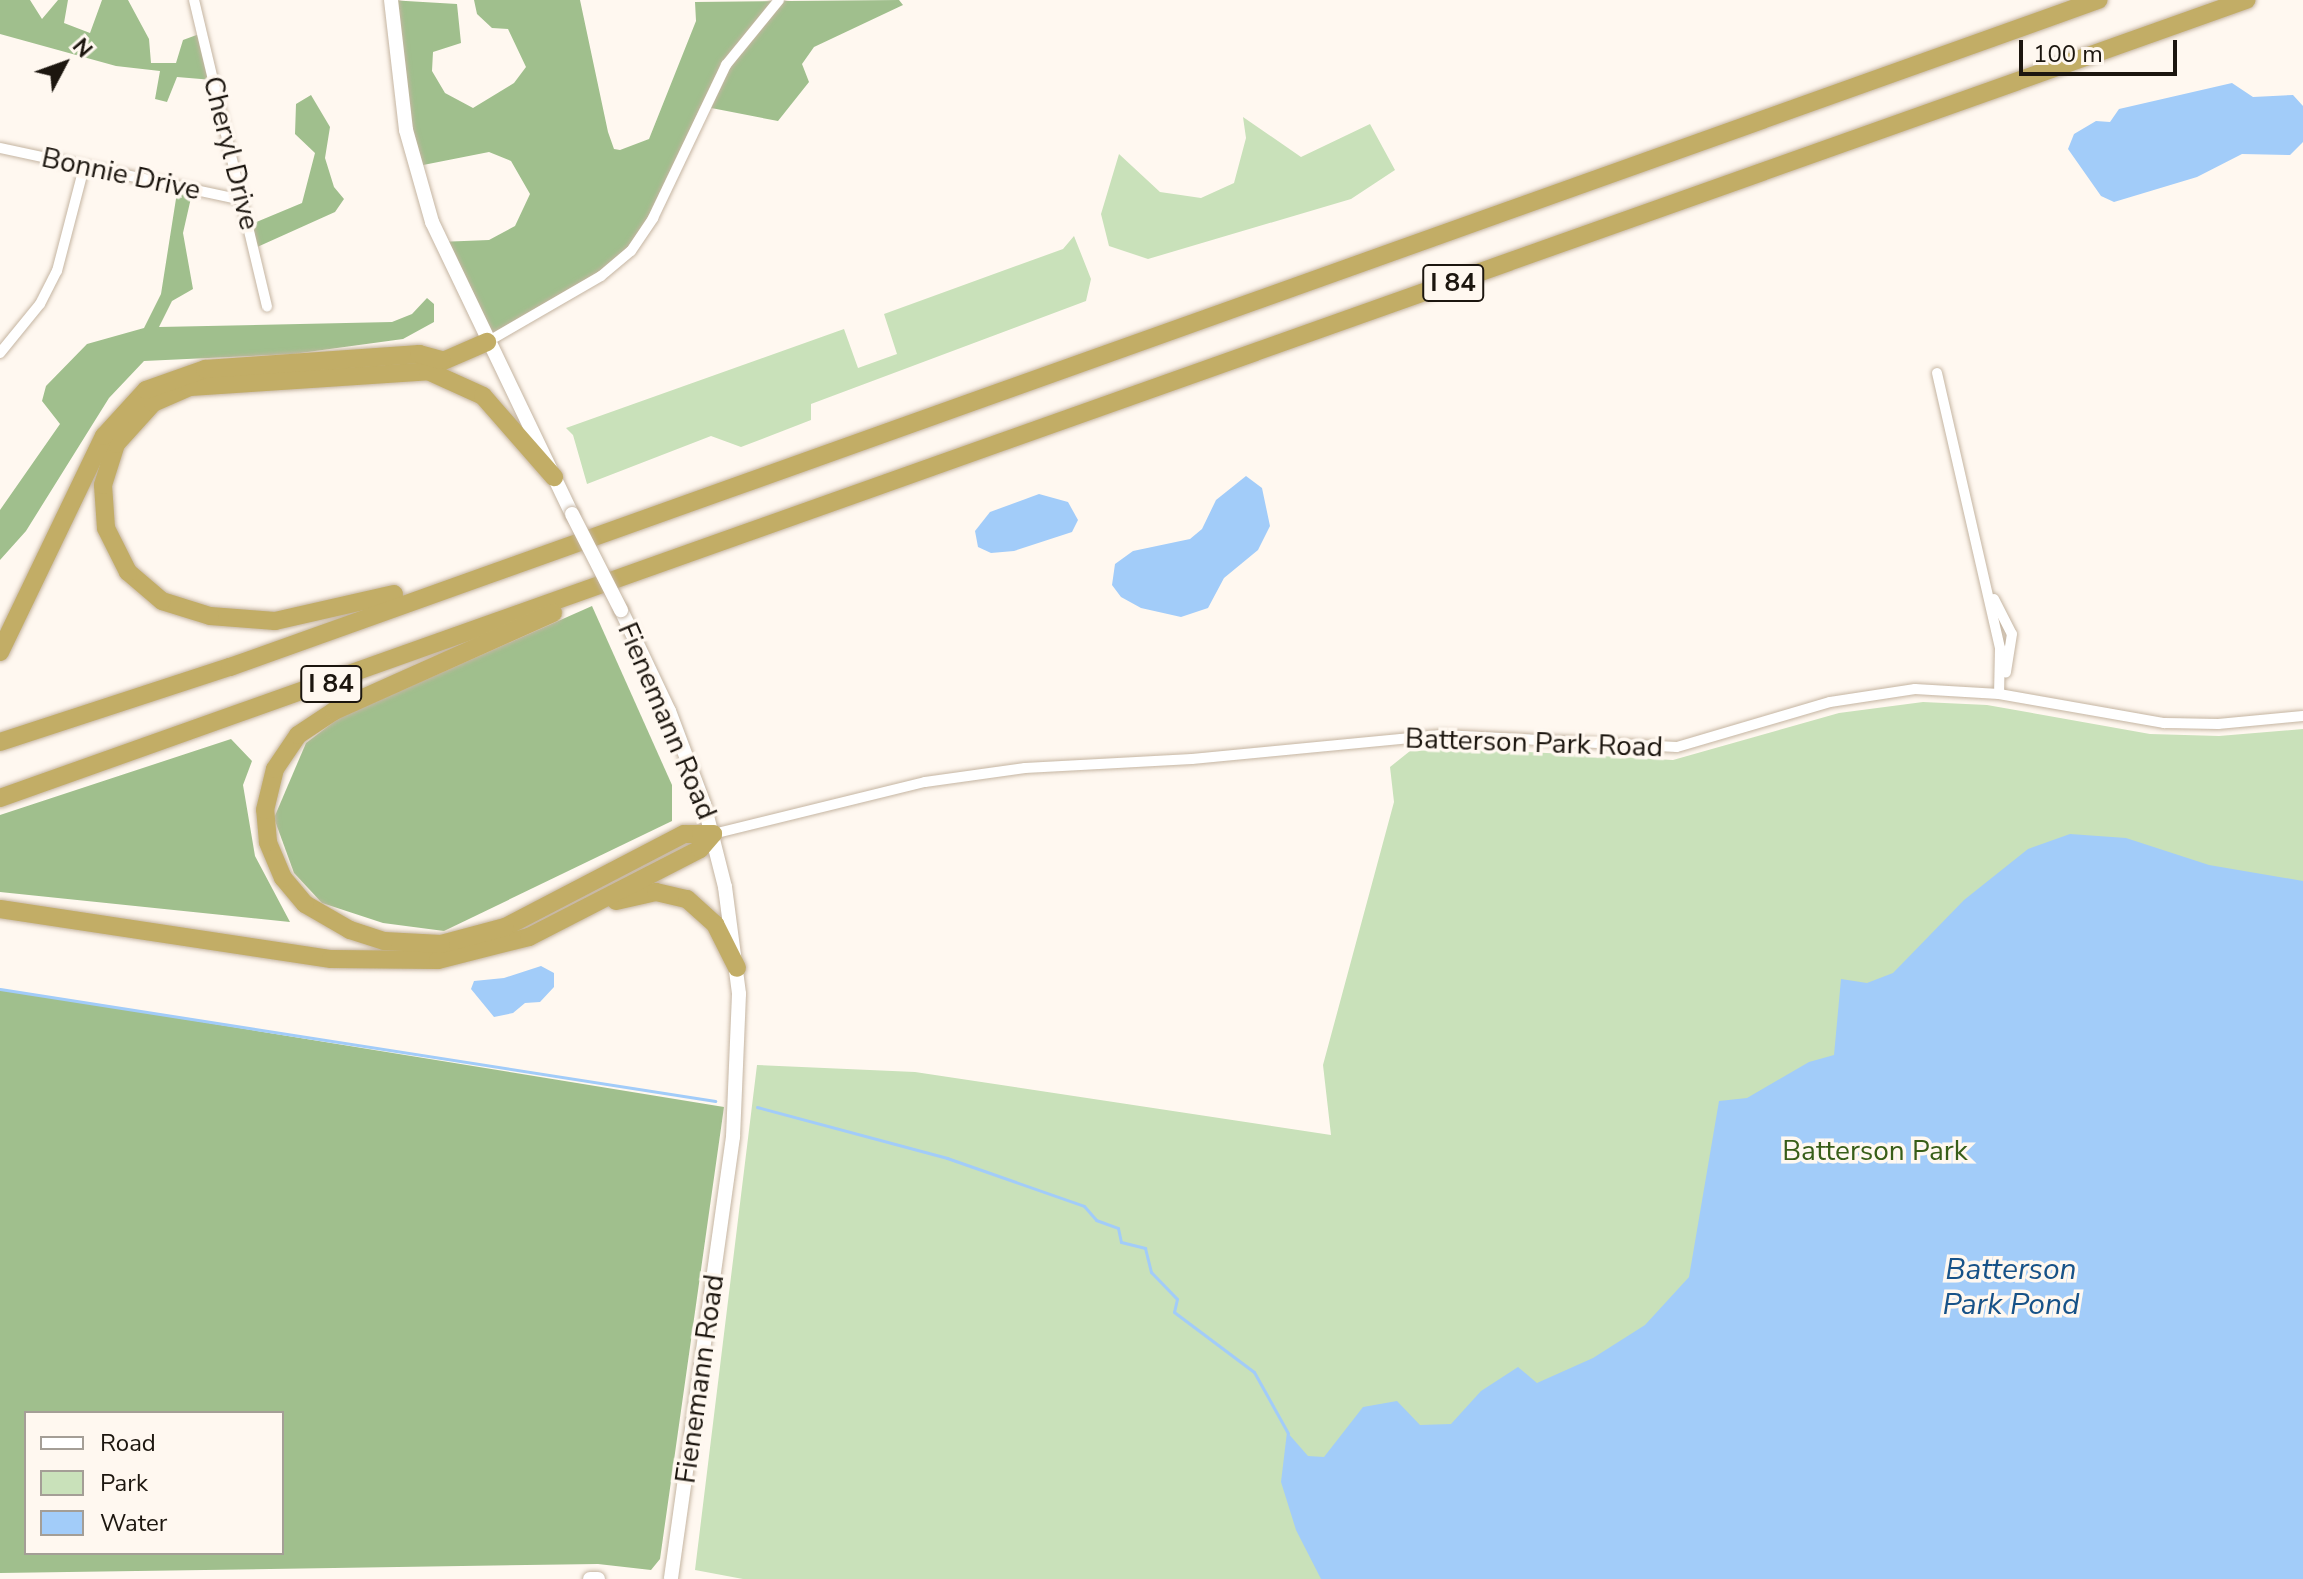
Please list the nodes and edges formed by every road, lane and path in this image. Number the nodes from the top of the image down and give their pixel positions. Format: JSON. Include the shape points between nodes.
{"nodes":[{"id":1,"x":194,"y":0,"type":"edge"},
{"id":2,"x":391,"y":0,"type":"edge"},
{"id":3,"x":779,"y":0,"type":"edge"},
{"id":4,"x":2098,"y":0,"type":"edge"},
{"id":5,"x":2246,"y":0,"type":"edge"},
{"id":6,"x":0,"y":148,"type":"edge"},
{"id":7,"x":84,"y":167,"type":"junction"},
{"id":8,"x":242,"y":200,"type":"junction"},
{"id":9,"x":267,"y":306,"type":"dead end"},
{"id":10,"x":487,"y":342,"type":"junction"},
{"id":11,"x":0,"y":353,"type":"edge"},
{"id":12,"x":441,"y":360,"type":"junction"},
{"id":13,"x":421,"y":371,"type":"junction"},
{"id":14,"x":1937,"y":373,"type":"dead end"},
{"id":15,"x":554,"y":477,"type":"junction"},
{"id":16,"x":660,"y":563,"type":"junction"},
{"id":17,"x":460,"y":583,"type":"junction"},
{"id":18,"x":0,"y":652,"type":"edge"},
{"id":19,"x":1999,"y":694,"type":"junction"},
{"id":20,"x":2303,"y":716,"type":"edge"},
{"id":21,"x":0,"y":742,"type":"edge"},
{"id":22,"x":0,"y":798,"type":"edge"},
{"id":23,"x":713,"y":834,"type":"junction"},
{"id":24,"x":598,"y":903,"type":"junction"},
{"id":25,"x":0,"y":909,"type":"edge"},
{"id":26,"x":737,"y":968,"type":"junction"},
{"id":27,"x":590,"y":1579,"type":"edge"},
{"id":28,"x":598,"y":1579,"type":"edge"},
{"id":29,"x":671,"y":1579,"type":"edge"}],
"edges":[{"from":1,"to":8,"type":"street","name":"Cheryl Drive"},
{"from":2,"to":10,"type":"main road","name":"Fienemann Road","via":[[402,105],[420,183],[445,253]]},
{"from":3,"to":10,"type":"street","via":[[726,65],[653,218],[631,251],[601,276]]},
{"from":4,"to":17,"type":"highway","number":"I 84"},
{"from":5,"to":16,"type":"highway","number":"I 84"},
{"from":6,"to":7,"type":"street","name":"Bonnie Drive"},
{"from":7,"to":8,"type":"street","name":"Bonnie Drive"},
{"from":7,"to":11,"type":"street","via":[[57,271],[40,304]]},
{"from":8,"to":9,"type":"street","name":"Cheryl Drive"},
{"from":10,"to":12,"type":"highway"},
{"from":10,"to":15,"type":"main road","name":"Fienemann Road"},
{"from":12,"to":13,"type":"highway"},
{"from":12,"to":18,"type":"highway","via":[[419,354],[205,369],[146,390],[123,409],[104,436]]},
{"from":13,"to":15,"type":"highway","via":[[453,379],[483,396]]},
{"from":13,"to":17,"type":"highway","via":[[215,383],[170,393],[144,410],[116,444],[103,485],[104,520],[117,556],[141,587],[169,604],[210,616],[291,619]]},
{"from":14,"to":19,"type":"street","via":[[1981,565],[2012,634]]},
{"from":15,"to":23,"type":"main road","name":"Fienemann Road","bridge":true,"via":[[674,722]]},
{"from":16,"to":22,"type":"highway","number":"I 84"},
{"from":16,"to":23,"type":"highway","via":[[314,722],[293,740],[275,769],[265,810],[268,842],[290,889],[325,917],[373,938],[441,944],[505,927],[684,834]]},
{"from":17,"to":21,"type":"highway","number":"I 84","via":[[230,667]]},
{"from":19,"to":20,"type":"street","name":"Batterson Park Road","via":[[2164,723]]},
{"from":19,"to":23,"type":"street","name":"Batterson Park Road","via":[[1946,689],[1871,694],[1677,747],[1442,735],[1192,759],[1025,768],[925,782]]},
{"from":23,"to":24,"type":"highway","via":[[700,849]]},
{"from":23,"to":26,"type":"main road","name":"Fienemann Road"},
{"from":24,"to":25,"type":"highway","via":[[487,951],[384,962],[317,958]]},
{"from":24,"to":26,"type":"highway","via":[[656,892],[684,897],[715,924]]},
{"from":26,"to":29,"type":"main road","name":"Fienemann Road","via":[[740,1041],[733,1137]]},
{"from":27,"to":28,"type":"main road"}]}
